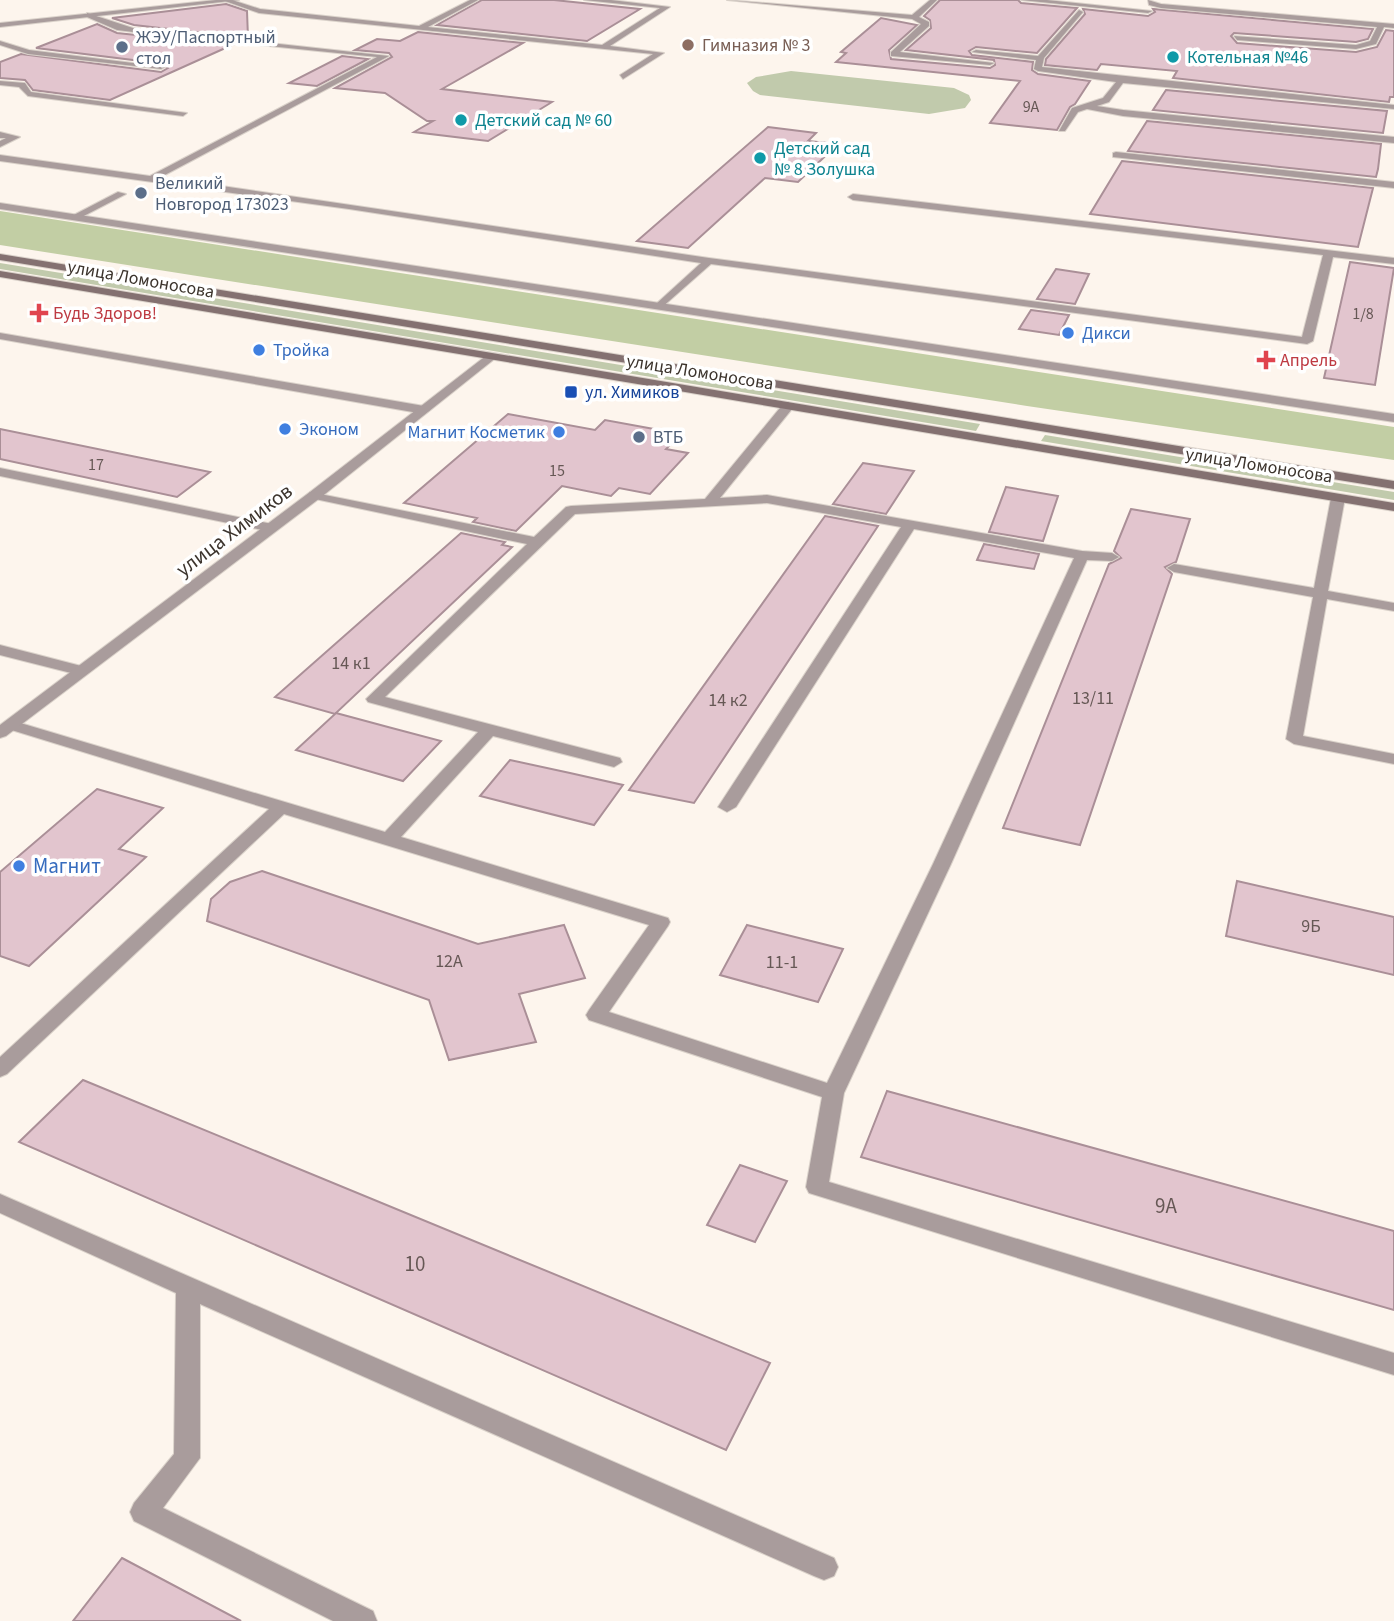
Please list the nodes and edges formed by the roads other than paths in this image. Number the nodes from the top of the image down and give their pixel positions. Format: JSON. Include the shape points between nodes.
{"nodes":[{"id":1,"x":236,"y":0,"type":"edge"},
{"id":2,"x":475,"y":0,"type":"edge"},
{"id":3,"x":587,"y":0,"type":"edge"},
{"id":4,"x":730,"y":0,"type":"edge"},
{"id":5,"x":934,"y":0,"type":"edge"},
{"id":6,"x":1024,"y":0,"type":"edge"},
{"id":7,"x":1151,"y":0,"type":"edge"},
{"id":8,"x":228,"y":1,"type":"edge"},
{"id":9,"x":1148,"y":11,"type":"dead end"},
{"id":10,"x":1079,"y":12,"type":"dead end"},
{"id":11,"x":90,"y":15,"type":"junction"},
{"id":12,"x":914,"y":17,"type":"junction"},
{"id":13,"x":0,"y":25,"type":"edge"},
{"id":14,"x":1382,"y":25,"type":"junction"},
{"id":15,"x":1394,"y":26,"type":"edge"},
{"id":16,"x":420,"y":28,"type":"junction"},
{"id":17,"x":1237,"y":38,"type":"dead end"},
{"id":18,"x":0,"y":43,"type":"edge"},
{"id":19,"x":603,"y":47,"type":"junction"},
{"id":20,"x":976,"y":52,"type":"dead end"},
{"id":21,"x":1040,"y":58,"type":"junction"},
{"id":22,"x":999,"y":64,"type":"dead end"},
{"id":23,"x":161,"y":67,"type":"dead end"},
{"id":24,"x":1025,"y":67,"type":"dead end"},
{"id":25,"x":1038,"y":69,"type":"junction"},
{"id":26,"x":623,"y":78,"type":"dead end"},
{"id":27,"x":1121,"y":80,"type":"junction"},
{"id":28,"x":0,"y":83,"type":"edge"},
{"id":29,"x":1086,"y":106,"type":"junction"},
{"id":30,"x":1394,"y":107,"type":"edge"},
{"id":31,"x":183,"y":113,"type":"dead end"},
{"id":32,"x":1062,"y":129,"type":"dead end"},
{"id":33,"x":0,"y":135,"type":"edge"},
{"id":34,"x":1394,"y":140,"type":"edge"},
{"id":35,"x":0,"y":144,"type":"edge"},
{"id":36,"x":1116,"y":155,"type":"dead end"},
{"id":37,"x":0,"y":158,"type":"edge"},
{"id":38,"x":149,"y":180,"type":"junction"},
{"id":39,"x":1394,"y":185,"type":"edge"},
{"id":40,"x":121,"y":194,"type":"dead end"},
{"id":41,"x":853,"y":197,"type":"dead end"},
{"id":42,"x":0,"y":206,"type":"edge"},
{"id":43,"x":73,"y":218,"type":"junction"},
{"id":44,"x":1329,"y":253,"type":"junction"},
{"id":45,"x":0,"y":257,"type":"edge"},
{"id":46,"x":709,"y":261,"type":"junction"},
{"id":47,"x":1394,"y":261,"type":"edge"},
{"id":48,"x":0,"y":274,"type":"edge"},
{"id":49,"x":660,"y":306,"type":"junction"},
{"id":50,"x":0,"y":336,"type":"edge"},
{"id":51,"x":491,"y":357,"type":"junction"},
{"id":52,"x":788,"y":406,"type":"junction"},
{"id":53,"x":424,"y":410,"type":"junction"},
{"id":54,"x":1394,"y":418,"type":"edge"},
{"id":55,"x":1016,"y":423,"type":"junction"},
{"id":56,"x":1005,"y":442,"type":"junction"},
{"id":57,"x":0,"y":472,"type":"edge"},
{"id":58,"x":1394,"y":485,"type":"edge"},
{"id":59,"x":315,"y":495,"type":"junction"},
{"id":60,"x":1338,"y":498,"type":"junction"},
{"id":61,"x":709,"y":503,"type":"junction"},
{"id":62,"x":1394,"y":507,"type":"edge"},
{"id":63,"x":910,"y":524,"type":"junction"},
{"id":64,"x":272,"y":528,"type":"junction"},
{"id":65,"x":537,"y":542,"type":"junction"},
{"id":66,"x":1082,"y":555,"type":"junction"},
{"id":67,"x":1112,"y":557,"type":"dead end"},
{"id":68,"x":1174,"y":568,"type":"dead end"},
{"id":69,"x":1320,"y":594,"type":"junction"},
{"id":70,"x":1394,"y":607,"type":"edge"},
{"id":71,"x":0,"y":650,"type":"edge"},
{"id":72,"x":83,"y":671,"type":"junction"},
{"id":73,"x":5,"y":729,"type":"edge"},
{"id":74,"x":489,"y":730,"type":"junction"},
{"id":75,"x":1394,"y":759,"type":"edge"},
{"id":76,"x":614,"y":762,"type":"dead end"},
{"id":77,"x":281,"y":807,"type":"junction"},
{"id":78,"x":727,"y":807,"type":"dead end"},
{"id":79,"x":388,"y":840,"type":"junction"},
{"id":80,"x":0,"y":1069,"type":"edge"},
{"id":81,"x":833,"y":1093,"type":"junction"},
{"id":82,"x":0,"y":1203,"type":"edge"},
{"id":83,"x":188,"y":1288,"type":"junction"},
{"id":84,"x":1394,"y":1364,"type":"edge"},
{"id":85,"x":824,"y":1567,"type":"dead end"},
{"id":86,"x":363,"y":1621,"type":"edge"}],
"edges":[{"from":1,"to":8,"type":"street"},
{"from":2,"to":16,"type":"street"},
{"from":3,"to":19,"type":"street","via":[[667,8]]},
{"from":4,"to":12,"type":"street"},
{"from":5,"to":12,"type":"street"},
{"from":6,"to":9,"type":"street"},
{"from":7,"to":14,"type":"street","via":[[1161,6]]},
{"from":8,"to":11,"type":"street"},
{"from":8,"to":16,"type":"street","via":[[259,11]]},
{"from":10,"to":21,"type":"street"},
{"from":11,"to":13,"type":"street"},
{"from":11,"to":38,"type":"street","via":[[120,28],[385,56]]},
{"from":12,"to":22,"type":"street","via":[[926,24],[894,54]]},
{"from":14,"to":15,"type":"street"},
{"from":14,"to":17,"type":"street","via":[[1373,42],[1356,47]]},
{"from":16,"to":19,"type":"street"},
{"from":18,"to":23,"type":"street","via":[[28,52]]},
{"from":19,"to":26,"type":"street","via":[[660,53]]},
{"from":20,"to":21,"type":"street"},
{"from":21,"to":25,"type":"street"},
{"from":24,"to":25,"type":"street"},
{"from":25,"to":27,"type":"street"},
{"from":27,"to":29,"type":"street","via":[[1106,100]]},
{"from":27,"to":30,"type":"street"},
{"from":28,"to":31,"type":"street","via":[[22,85],[28,94]]},
{"from":29,"to":32,"type":"street","via":[[1075,110]]},
{"from":29,"to":34,"type":"street"},
{"from":33,"to":35,"type":"street","via":[[16,137]]},
{"from":36,"to":39,"type":"street"},
{"from":37,"to":38,"type":"street"},
{"from":38,"to":46,"type":"street"},
{"from":40,"to":43,"type":"street"},
{"from":41,"to":44,"type":"street"},
{"from":42,"to":43,"type":"street"},
{"from":43,"to":49,"type":"street"},
{"from":44,"to":46,"type":"street","via":[[1307,341]]},
{"from":44,"to":47,"type":"street"},
{"from":45,"to":55,"type":"main road","name":"улица Ломоносова"},
{"from":46,"to":49,"type":"street"},
{"from":48,"to":51,"type":"main road","name":"улица Ломоносова"},
{"from":49,"to":54,"type":"street"},
{"from":50,"to":53,"type":"street"},
{"from":51,"to":52,"type":"main road","name":"улица Ломоносова"},
{"from":51,"to":53,"type":"street","name":"улица Химиков"},
{"from":52,"to":56,"type":"main road","name":"улица Ломоносова"},
{"from":52,"to":61,"type":"street"},
{"from":53,"to":59,"type":"street","name":"улица Химиков"},
{"from":55,"to":56,"type":"main road"},
{"from":55,"to":58,"type":"main road","name":"улица Ломоносова"},
{"from":56,"to":60,"type":"main road","name":"улица Ломоносова"},
{"from":57,"to":64,"type":"street"},
{"from":59,"to":64,"type":"street","name":"улица Химиков"},
{"from":59,"to":65,"type":"street"},
{"from":60,"to":62,"type":"main road","name":"улица Ломоносова"},
{"from":60,"to":69,"type":"street"},
{"from":61,"to":63,"type":"street","via":[[767,499]]},
{"from":61,"to":65,"type":"street","via":[[571,510]]},
{"from":63,"to":66,"type":"street"},
{"from":63,"to":78,"type":"street"},
{"from":64,"to":72,"type":"street","name":"улица Химиков"},
{"from":65,"to":74,"type":"street","via":[[374,699]]},
{"from":66,"to":67,"type":"street"},
{"from":66,"to":81,"type":"street"},
{"from":68,"to":69,"type":"street"},
{"from":69,"to":70,"type":"street"},
{"from":69,"to":75,"type":"street","via":[[1294,738]]},
{"from":71,"to":72,"type":"street"},
{"from":72,"to":73,"type":"street","name":"улица Химиков"},
{"from":73,"to":77,"type":"street"},
{"from":74,"to":76,"type":"street"},
{"from":74,"to":79,"type":"street"},
{"from":77,"to":79,"type":"street"},
{"from":77,"to":80,"type":"street"},
{"from":79,"to":81,"type":"street","via":[[661,922],[596,1015]]},
{"from":81,"to":84,"type":"street","via":[[817,1187]]},
{"from":82,"to":83,"type":"street"},
{"from":83,"to":85,"type":"street"},
{"from":83,"to":86,"type":"street","via":[[187,1458],[144,1512]]}]}
